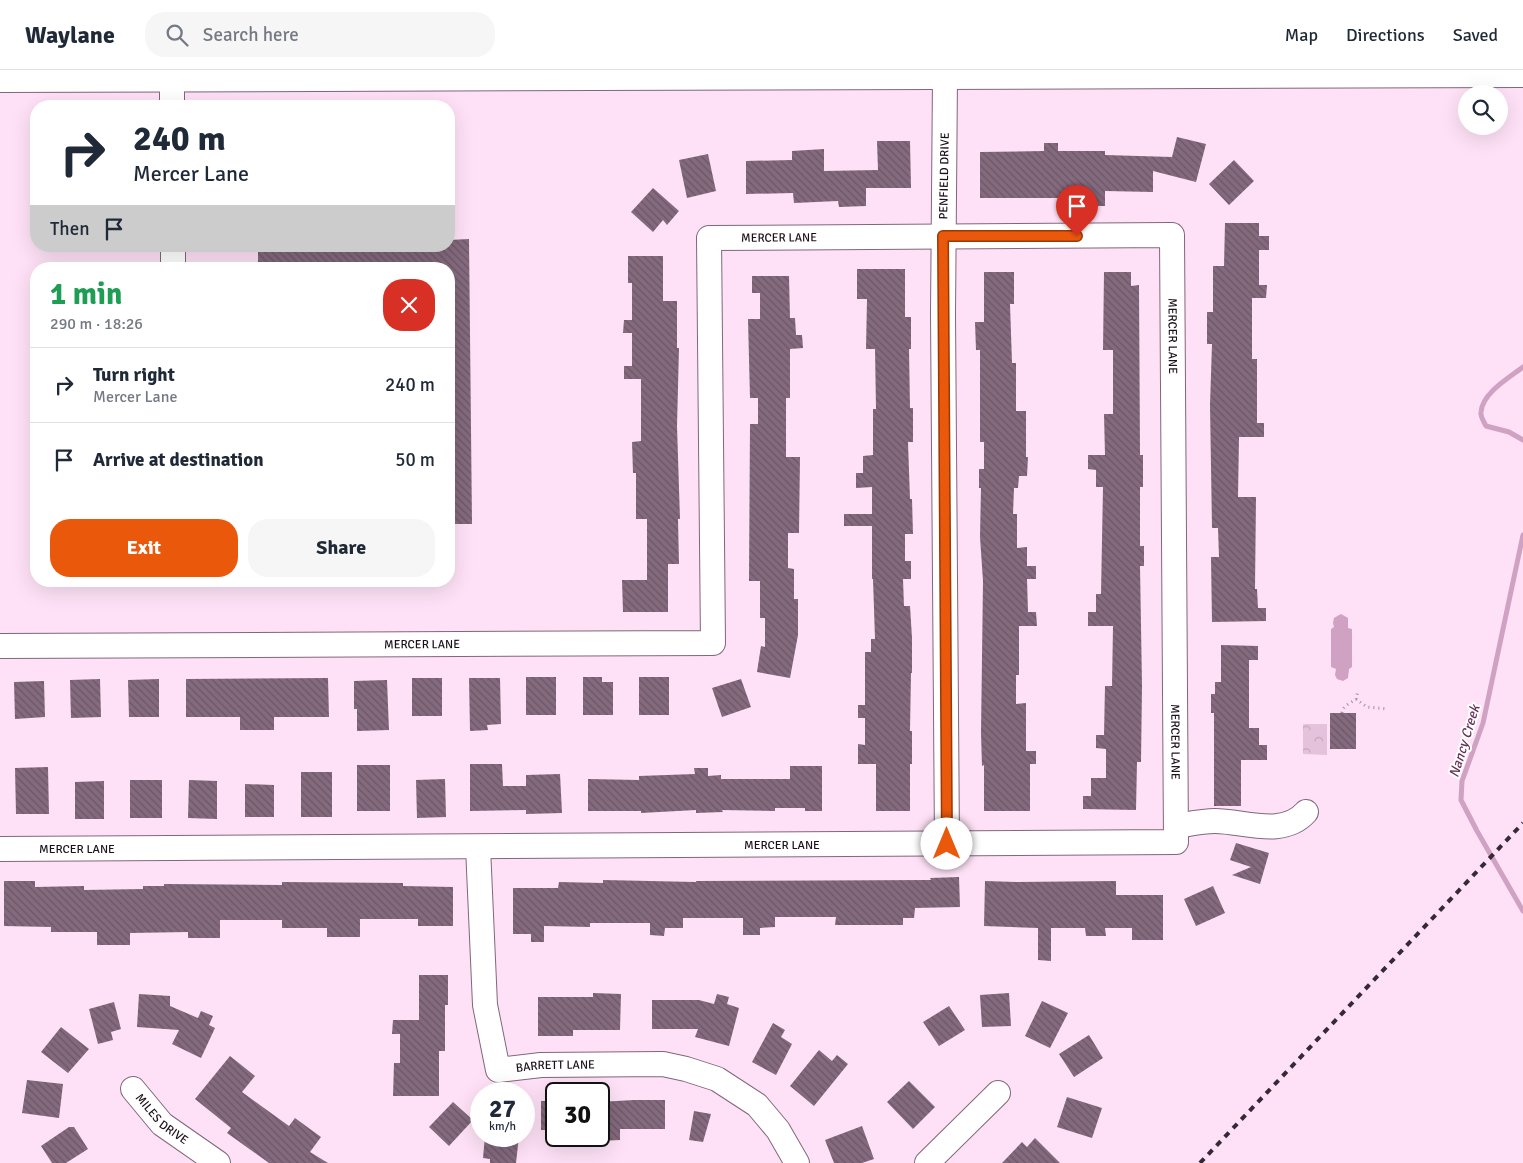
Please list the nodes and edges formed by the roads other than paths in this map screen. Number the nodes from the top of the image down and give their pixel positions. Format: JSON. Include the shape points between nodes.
{"nodes":[{"id":1,"x":906,"y":74,"type":"edge"},
{"id":2,"x":1523,"y":75,"type":"edge"},
{"id":3,"x":945,"y":77,"type":"junction"},
{"id":4,"x":0,"y":80,"type":"edge"},
{"id":5,"x":172,"y":80,"type":"junction"},
{"id":6,"x":172,"y":100,"type":"edge"},
{"id":7,"x":943,"y":236,"type":"junction"},
{"id":8,"x":0,"y":646,"type":"edge"},
{"id":9,"x":1306,"y":812,"type":"dead end"},
{"id":10,"x":1176,"y":826,"type":"junction"},
{"id":11,"x":947,"y":844,"type":"junction"},
{"id":12,"x":478,"y":847,"type":"junction"},
{"id":13,"x":0,"y":849,"type":"edge"},
{"id":14,"x":133,"y":1089,"type":"dead end"},
{"id":15,"x":998,"y":1093,"type":"dead end"},
{"id":16,"x":218,"y":1163,"type":"edge"},
{"id":17,"x":797,"y":1163,"type":"edge"},
{"id":18,"x":927,"y":1163,"type":"edge"}],
"edges":[{"from":1,"to":3,"type":"street"},
{"from":1,"to":5,"type":"street"},
{"from":2,"to":3,"type":"street"},
{"from":3,"to":7,"type":"street","name":"PENFIELD DRIVE"},
{"from":4,"to":5,"type":"street"},
{"from":5,"to":6,"type":"street"},
{"from":7,"to":8,"type":"street","name":"MERCER LANE","via":[[710,238],[713,643]]},
{"from":7,"to":10,"type":"street","name":"MERCER LANE","via":[[1172,235]]},
{"from":7,"to":11,"type":"street","name":"PENFIELD DRIVE"},
{"from":9,"to":10,"type":"street","via":[[1294,822],[1280,826],[1218,821]]},
{"from":10,"to":11,"type":"street","name":"MERCER LANE","via":[[1176,842]]},
{"from":11,"to":12,"type":"street","name":"MERCER LANE"},
{"from":12,"to":13,"type":"street","name":"MERCER LANE"},
{"from":12,"to":17,"type":"street","name":"BARRETT LANE","via":[[485,1005],[498,1070],[550,1065],[663,1064],[686,1068],[717,1079],[757,1105],[778,1130]]},
{"from":14,"to":16,"type":"street","name":"MILES DRIVE","via":[[162,1124]]},
{"from":15,"to":18,"type":"street"}]}
